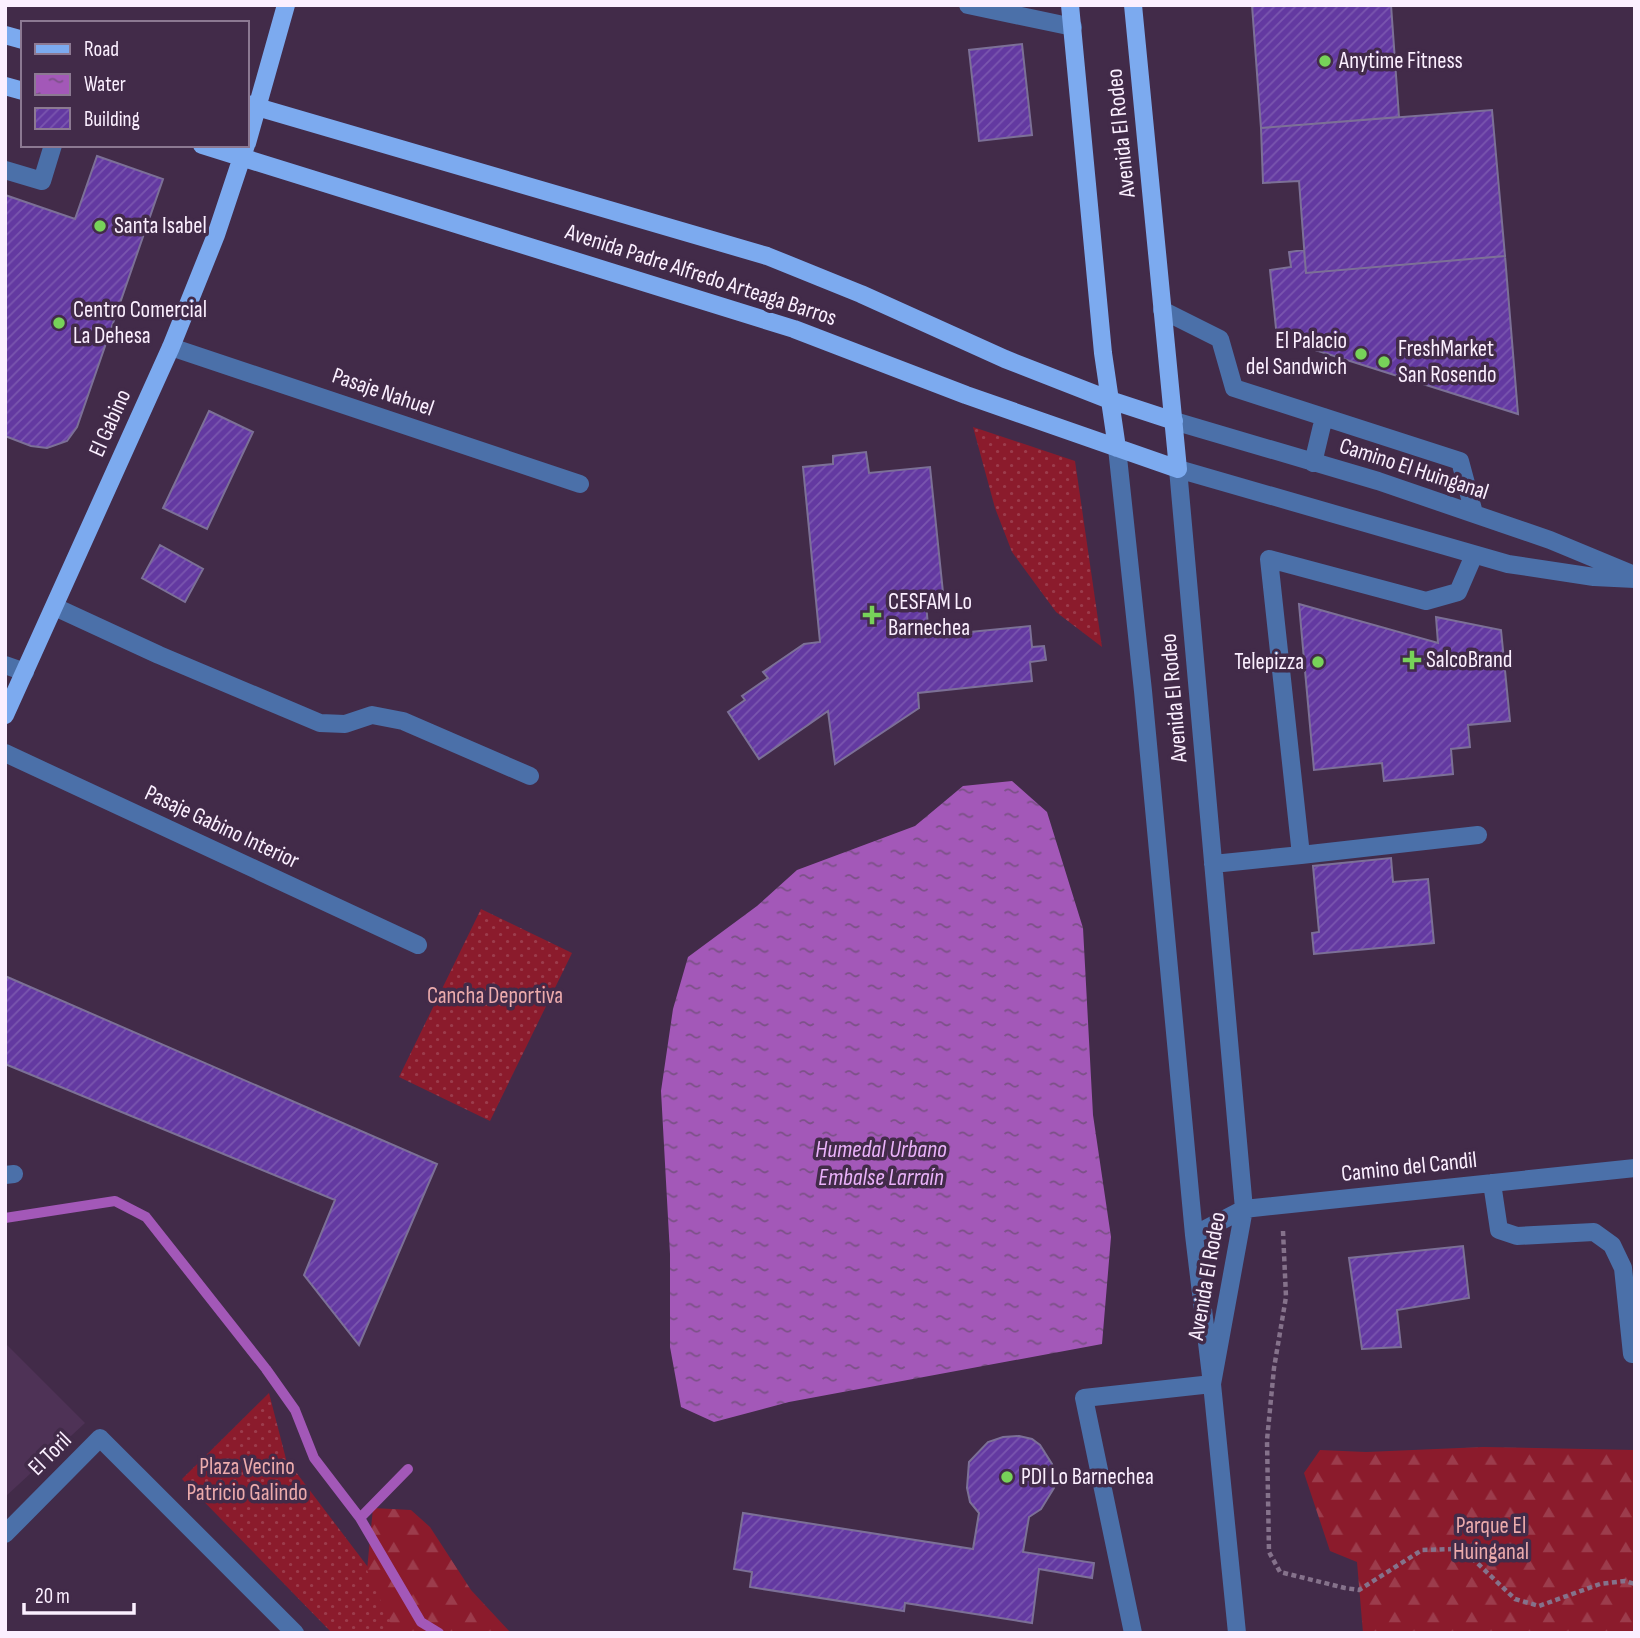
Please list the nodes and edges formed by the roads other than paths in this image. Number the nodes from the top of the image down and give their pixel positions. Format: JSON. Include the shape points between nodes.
{"nodes":[{"id":1,"x":286,"y":5,"type":"edge"},
{"id":2,"x":968,"y":5,"type":"edge"},
{"id":3,"x":1070,"y":5,"type":"edge"},
{"id":4,"x":1133,"y":5,"type":"edge"},
{"id":5,"x":1073,"y":27,"type":"junction"},
{"id":6,"x":252,"y":106,"type":"edge"},
{"id":7,"x":248,"y":131,"type":"edge"},
{"id":8,"x":51,"y":147,"type":"edge"},
{"id":9,"x":224,"y":147,"type":"edge"},
{"id":10,"x":245,"y":149,"type":"edge"},
{"id":11,"x":5,"y":170,"type":"edge"},
{"id":12,"x":1162,"y":310,"type":"junction"},
{"id":13,"x":171,"y":346,"type":"junction"},
{"id":14,"x":1110,"y":400,"type":"junction"},
{"id":15,"x":1324,"y":417,"type":"junction"},
{"id":16,"x":1174,"y":421,"type":"junction"},
{"id":17,"x":1116,"y":449,"type":"junction"},
{"id":18,"x":1313,"y":463,"type":"junction"},
{"id":19,"x":1178,"y":469,"type":"junction"},
{"id":20,"x":580,"y":484,"type":"dead end"},
{"id":21,"x":1474,"y":513,"type":"junction"},
{"id":22,"x":1474,"y":555,"type":"junction"},
{"id":23,"x":1635,"y":577,"type":"edge"},
{"id":24,"x":55,"y":607,"type":"junction"},
{"id":25,"x":5,"y":664,"type":"edge"},
{"id":26,"x":25,"y":671,"type":"junction"},
{"id":27,"x":5,"y":715,"type":"edge"},
{"id":28,"x":5,"y":753,"type":"edge"},
{"id":29,"x":530,"y":776,"type":"dead end"},
{"id":30,"x":1478,"y":835,"type":"dead end"},
{"id":31,"x":1301,"y":855,"type":"junction"},
{"id":32,"x":1213,"y":863,"type":"junction"},
{"id":33,"x":418,"y":945,"type":"dead end"},
{"id":34,"x":1635,"y":1168,"type":"edge"},
{"id":35,"x":1492,"y":1183,"type":"junction"},
{"id":36,"x":1244,"y":1209,"type":"junction"},
{"id":37,"x":1194,"y":1235,"type":"junction"},
{"id":38,"x":1632,"y":1354,"type":"dead end"},
{"id":39,"x":1212,"y":1384,"type":"junction"},
{"id":40,"x":5,"y":1534,"type":"edge"},
{"id":41,"x":284,"y":1629,"type":"edge"},
{"id":42,"x":1133,"y":1633,"type":"edge"},
{"id":43,"x":1237,"y":1633,"type":"edge"}],
"edges":[{"from":1,"to":6,"type":"main road","name":"El Gabino"},
{"from":2,"to":5,"type":"street"},
{"from":3,"to":5,"type":"main road","name":"Avenida El Rodeo"},
{"from":4,"to":12,"type":"main road","name":"Avenida El Rodeo"},
{"from":5,"to":14,"type":"main road","name":"Avenida El Rodeo"},
{"from":6,"to":7,"type":"main road","name":"El Gabino"},
{"from":6,"to":14,"type":"main road","name":"Avenida Padre Alfredo Arteaga Barros","via":[[767,256]]},
{"from":8,"to":11,"type":"street","via":[[42,181]]},
{"from":9,"to":10,"type":"main road","name":"Avenida Padre Alfredo Arteaga Barros"},
{"from":10,"to":13,"type":"main road","name":"El Gabino"},
{"from":10,"to":17,"type":"main road","name":"Avenida Padre Alfredo Arteaga Barros","via":[[794,328]]},
{"from":12,"to":15,"type":"street","via":[[1220,339],[1234,388]]},
{"from":12,"to":16,"type":"main road","name":"Avenida El Rodeo"},
{"from":13,"to":20,"type":"street","name":"Pasaje Nahuel"},
{"from":13,"to":24,"type":"main road","name":"El Gabino"},
{"from":14,"to":16,"type":"main road","name":"Avenida Padre Alfredo Arteaga Barros"},
{"from":14,"to":17,"type":"main road","name":"Avenida El Rodeo"},
{"from":15,"to":18,"type":"street"},
{"from":15,"to":21,"type":"street","via":[[1460,461]]},
{"from":16,"to":18,"type":"street","name":"Camino El Huinganal"},
{"from":16,"to":19,"type":"main road","name":"Avenida El Rodeo"},
{"from":17,"to":19,"type":"main road","name":"Avenida Padre Alfredo Arteaga Barros"},
{"from":17,"to":37,"type":"street","name":"Avenida El Rodeo"},
{"from":18,"to":21,"type":"street","name":"Camino El Huinganal"},
{"from":19,"to":22,"type":"street","name":"Camino El Huinganal"},
{"from":19,"to":32,"type":"street","name":"Avenida El Rodeo"},
{"from":21,"to":23,"type":"street","name":"Camino El Huinganal"},
{"from":22,"to":23,"type":"street","name":"Camino El Huinganal","via":[[1544,570]]},
{"from":22,"to":31,"type":"street","via":[[1458,592],[1426,601],[1269,559]]},
{"from":24,"to":26,"type":"main road","name":"El Gabino"},
{"from":24,"to":29,"type":"street","via":[[320,723],[345,724],[372,715],[403,721]]},
{"from":25,"to":26,"type":"street"},
{"from":26,"to":27,"type":"main road","name":"El Gabino"},
{"from":28,"to":33,"type":"street","name":"Pasaje Gabino Interior"},
{"from":30,"to":31,"type":"street"},
{"from":31,"to":32,"type":"street"},
{"from":32,"to":36,"type":"street","name":"Avenida El Rodeo"},
{"from":34,"to":35,"type":"street","name":"Camino del Candil"},
{"from":35,"to":36,"type":"street","name":"Camino del Candil"},
{"from":35,"to":38,"type":"street","via":[[1499,1230],[1517,1236],[1594,1232],[1612,1245],[1623,1268]]},
{"from":36,"to":37,"type":"street","name":"Camino del Candil"},
{"from":36,"to":39,"type":"street","name":"Avenida El Rodeo"},
{"from":37,"to":39,"type":"street","name":"Avenida El Rodeo"},
{"from":39,"to":42,"type":"street","via":[[1084,1398]]},
{"from":39,"to":43,"type":"street","name":"Avenida El Rodeo"},
{"from":40,"to":41,"type":"street","name":"El Toril","via":[[100,1438]]}]}
